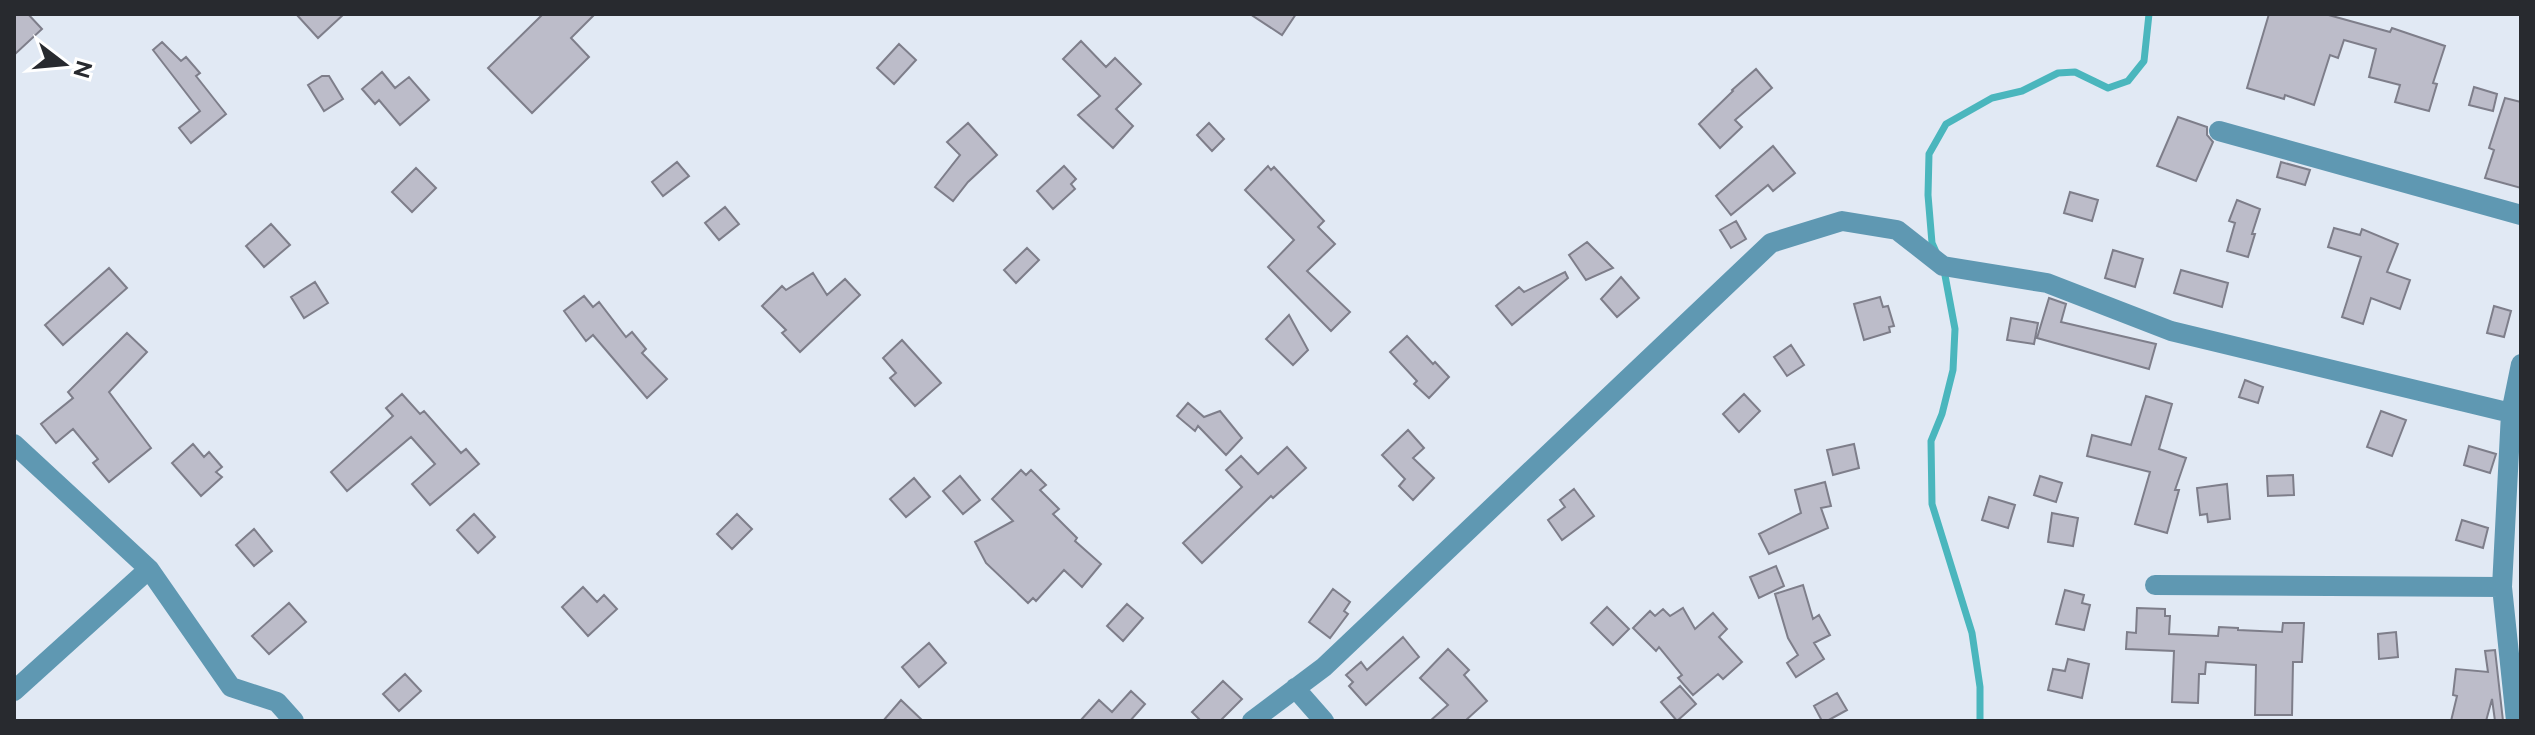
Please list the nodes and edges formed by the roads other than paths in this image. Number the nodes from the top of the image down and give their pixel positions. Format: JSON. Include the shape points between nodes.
{"nodes":[{"id":1,"x":2219,"y":131,"type":"dead end"},
{"id":2,"x":2521,"y":215,"type":"edge"},
{"id":3,"x":2521,"y":364,"type":"edge"},
{"id":4,"x":2511,"y":413,"type":"junction"},
{"id":5,"x":14,"y":444,"type":"edge"},
{"id":6,"x":149,"y":569,"type":"junction"},
{"id":7,"x":2155,"y":585,"type":"dead end"},
{"id":8,"x":2502,"y":587,"type":"junction"},
{"id":9,"x":1295,"y":688,"type":"junction"},
{"id":10,"x":14,"y":691,"type":"edge"},
{"id":11,"x":294,"y":721,"type":"edge"},
{"id":12,"x":1252,"y":721,"type":"edge"},
{"id":13,"x":1324,"y":721,"type":"edge"},
{"id":14,"x":2516,"y":721,"type":"edge"}],
"edges":[{"from":1,"to":2,"type":"street"},
{"from":3,"to":4,"type":"street"},
{"from":4,"to":8,"type":"street"},
{"from":4,"to":9,"type":"street","via":[[2171,331],[2047,283],[1943,266],[1897,230],[1842,221],[1771,243],[1324,667]]},
{"from":5,"to":6,"type":"street"},
{"from":6,"to":10,"type":"street"},
{"from":6,"to":11,"type":"street","via":[[231,687],[277,702]]},
{"from":7,"to":8,"type":"street"},
{"from":8,"to":14,"type":"street"},
{"from":9,"to":12,"type":"street"},
{"from":9,"to":13,"type":"street"}]}
